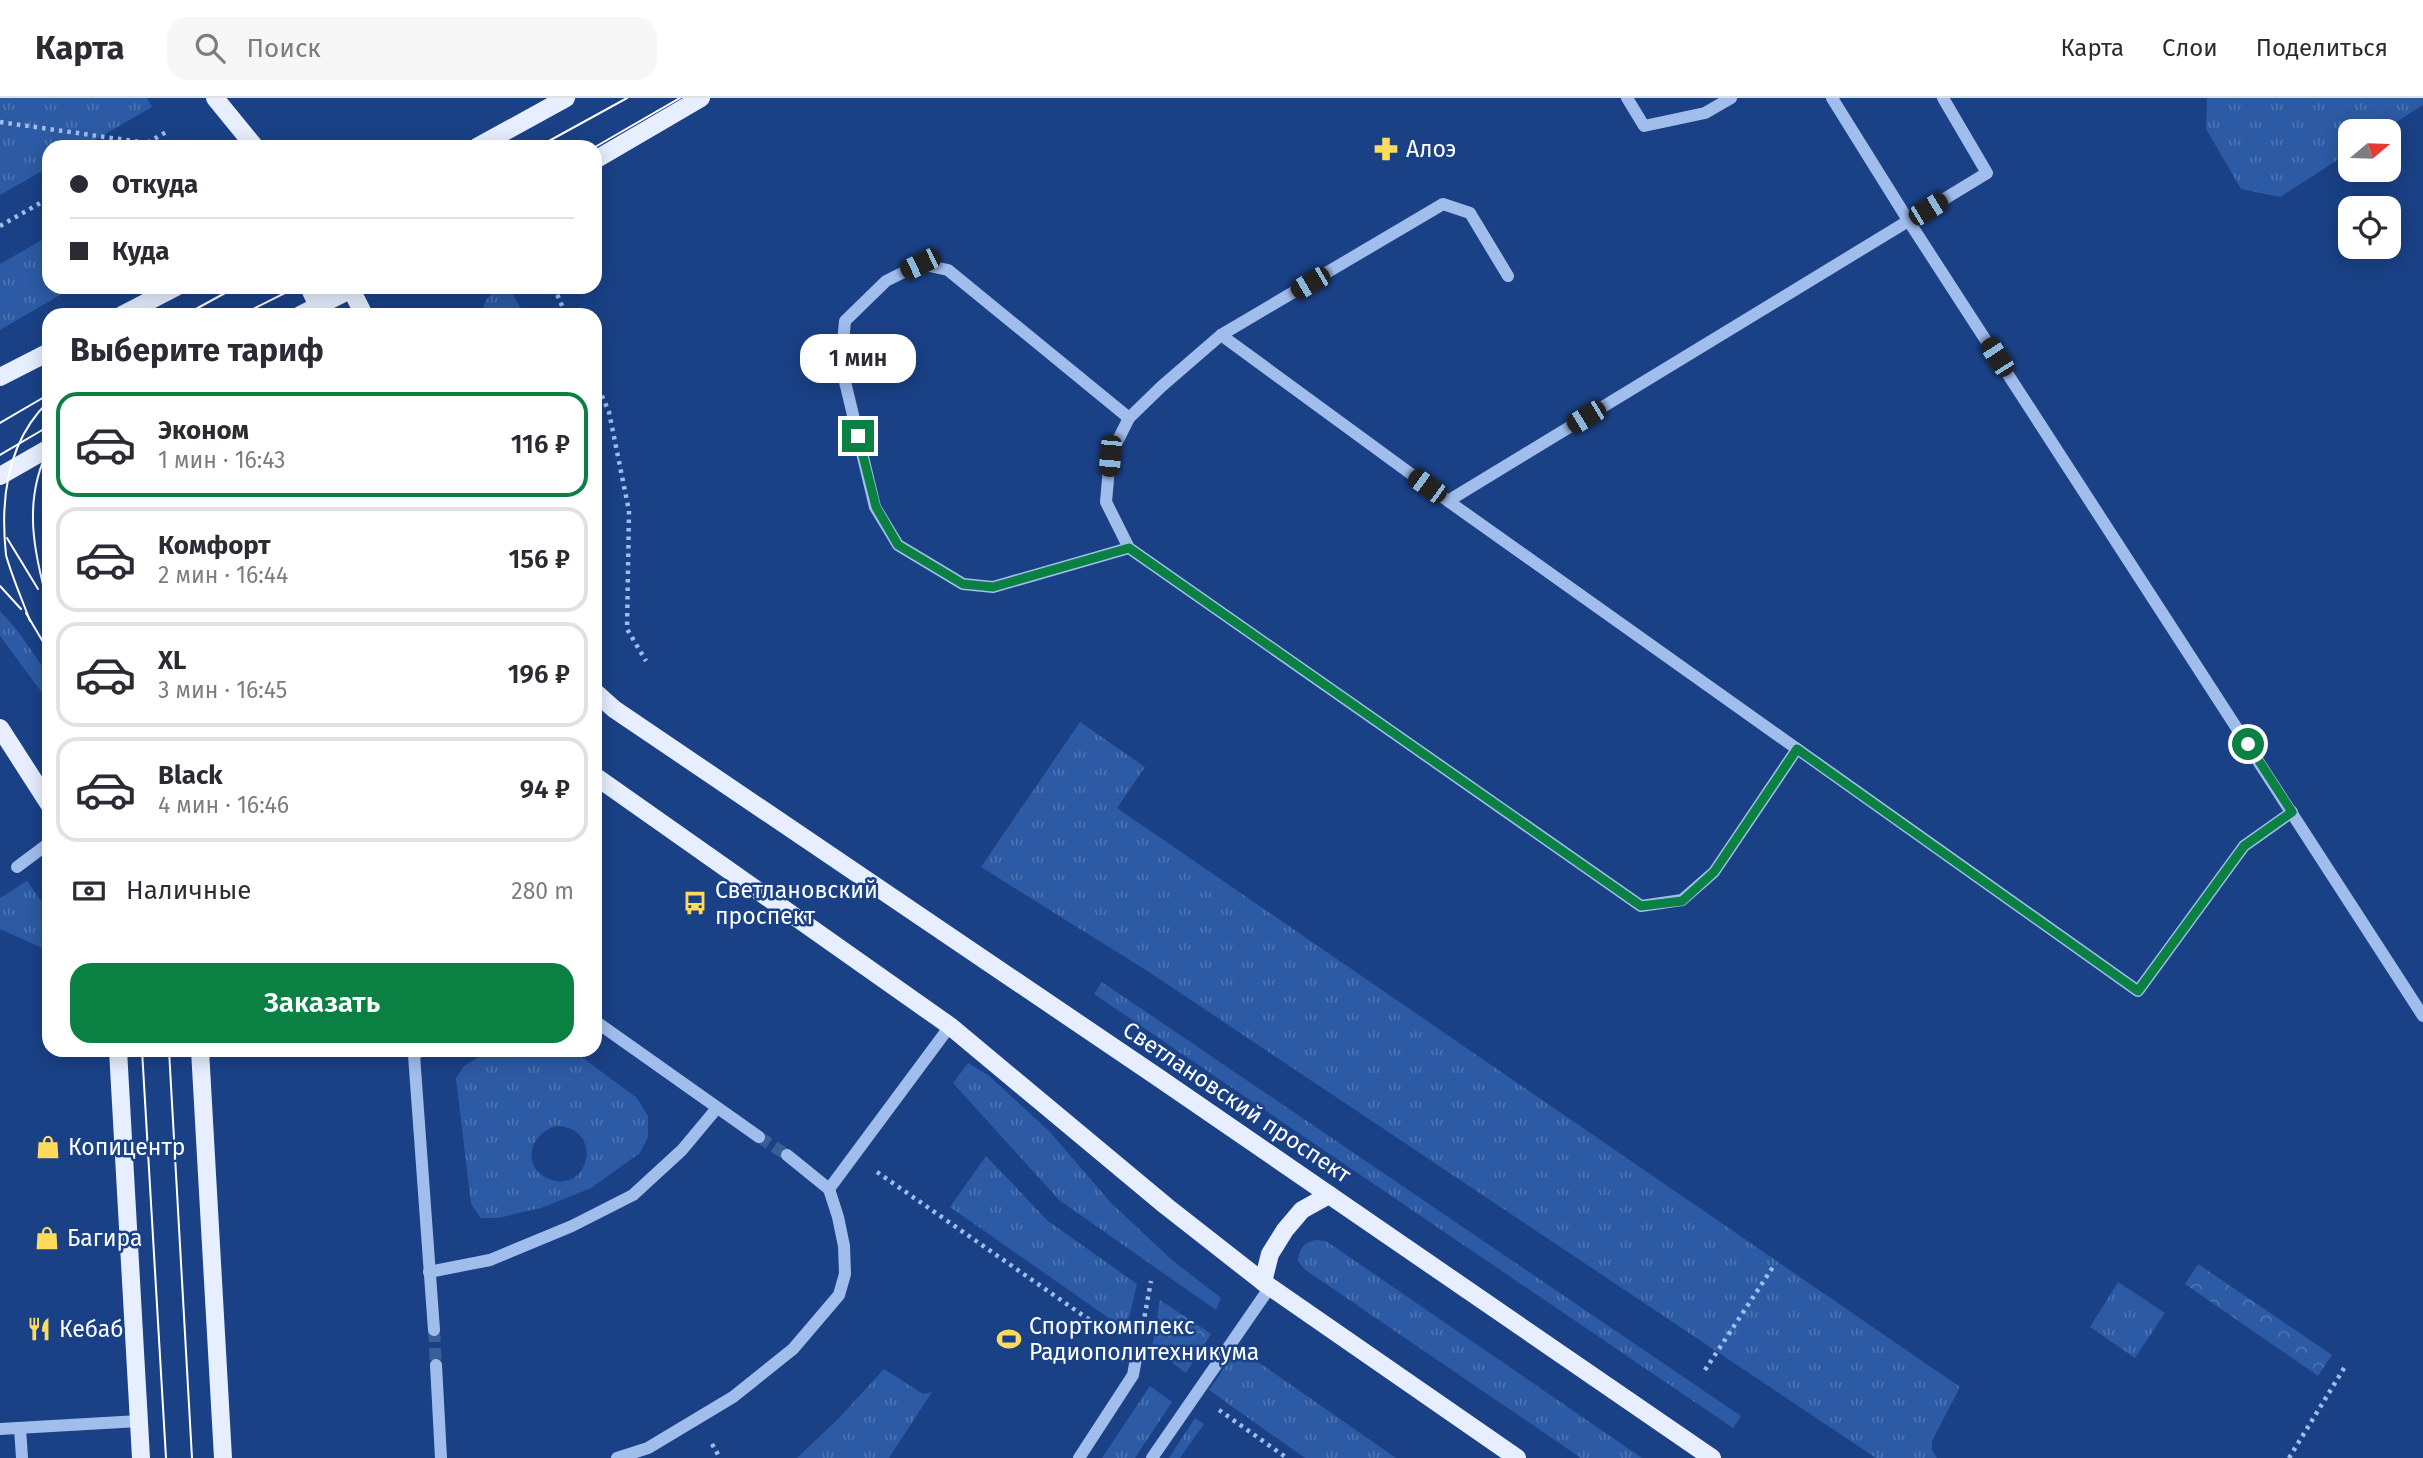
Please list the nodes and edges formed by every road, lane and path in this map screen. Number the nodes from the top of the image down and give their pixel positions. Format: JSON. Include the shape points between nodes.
{"nodes":[{"id":1,"x":566,"y":98,"type":"edge"},
{"id":2,"x":701,"y":98,"type":"edge"},
{"id":3,"x":1627,"y":98,"type":"edge"},
{"id":4,"x":1731,"y":98,"type":"edge"},
{"id":5,"x":1832,"y":98,"type":"edge"},
{"id":6,"x":1943,"y":98,"type":"edge"},
{"id":7,"x":216,"y":100,"type":"edge"},
{"id":8,"x":0,"y":122,"type":"edge"},
{"id":9,"x":168,"y":131,"type":"dead end"},
{"id":10,"x":126,"y":140,"type":"edge"},
{"id":11,"x":152,"y":140,"type":"edge"},
{"id":12,"x":237,"y":140,"type":"edge"},
{"id":13,"x":249,"y":140,"type":"edge"},
{"id":14,"x":490,"y":140,"type":"edge"},
{"id":15,"x":602,"y":156,"type":"edge"},
{"id":16,"x":42,"y":202,"type":"edge"},
{"id":17,"x":1908,"y":220,"type":"junction"},
{"id":18,"x":0,"y":226,"type":"edge"},
{"id":19,"x":1508,"y":276,"type":"dead end"},
{"id":20,"x":162,"y":294,"type":"edge"},
{"id":21,"x":343,"y":294,"type":"edge"},
{"id":22,"x":136,"y":308,"type":"edge"},
{"id":23,"x":323,"y":308,"type":"edge"},
{"id":24,"x":1221,"y":335,"type":"junction"},
{"id":25,"x":42,"y":356,"type":"edge"},
{"id":26,"x":0,"y":377,"type":"edge"},
{"id":27,"x":602,"y":396,"type":"edge"},
{"id":28,"x":1129,"y":418,"type":"junction"},
{"id":29,"x":42,"y":452,"type":"edge"},
{"id":30,"x":0,"y":476,"type":"edge"},
{"id":31,"x":1448,"y":501,"type":"junction"},
{"id":32,"x":1129,"y":548,"type":"junction"},
{"id":33,"x":646,"y":661,"type":"dead end"},
{"id":34,"x":602,"y":698,"type":"edge"},
{"id":35,"x":0,"y":728,"type":"edge"},
{"id":36,"x":1797,"y":749,"type":"junction"},
{"id":37,"x":602,"y":781,"type":"edge"},
{"id":38,"x":42,"y":793,"type":"edge"},
{"id":39,"x":2292,"y":812,"type":"junction"},
{"id":40,"x":42,"y":848,"type":"edge"},
{"id":41,"x":17,"y":867,"type":"dead end"},
{"id":42,"x":2423,"y":1016,"type":"edge"},
{"id":43,"x":602,"y":1026,"type":"edge"},
{"id":44,"x":950,"y":1026,"type":"junction"},
{"id":45,"x":118,"y":1057,"type":"edge"},
{"id":46,"x":200,"y":1057,"type":"edge"},
{"id":47,"x":414,"y":1057,"type":"edge"},
{"id":48,"x":717,"y":1108,"type":"junction"},
{"id":49,"x":759,"y":1137,"type":"tunnel mouth"},
{"id":50,"x":787,"y":1155,"type":"tunnel mouth"},
{"id":51,"x":853,"y":1156,"type":"junction"},
{"id":52,"x":829,"y":1189,"type":"junction"},
{"id":53,"x":1329,"y":1195,"type":"junction"},
{"id":54,"x":1773,"y":1267,"type":"dead end"},
{"id":55,"x":429,"y":1272,"type":"junction"},
{"id":56,"x":1151,"y":1281,"type":"dead end"},
{"id":57,"x":1267,"y":1285,"type":"junction"},
{"id":58,"x":434,"y":1330,"type":"tunnel mouth"},
{"id":59,"x":1137,"y":1353,"type":"junction"},
{"id":60,"x":2346,"y":1365,"type":"dead end"},
{"id":61,"x":436,"y":1366,"type":"tunnel mouth"},
{"id":62,"x":1705,"y":1370,"type":"dead end"},
{"id":63,"x":1196,"y":1394,"type":"junction"},
{"id":64,"x":139,"y":1422,"type":"junction"},
{"id":65,"x":20,"y":1428,"type":"junction"},
{"id":66,"x":0,"y":1429,"type":"edge"},
{"id":67,"x":22,"y":1458,"type":"edge"},
{"id":68,"x":141,"y":1458,"type":"edge"},
{"id":69,"x":223,"y":1458,"type":"edge"},
{"id":70,"x":441,"y":1458,"type":"edge"},
{"id":71,"x":617,"y":1458,"type":"edge"},
{"id":72,"x":1079,"y":1458,"type":"edge"},
{"id":73,"x":1152,"y":1458,"type":"edge"},
{"id":74,"x":1287,"y":1458,"type":"edge"},
{"id":75,"x":1517,"y":1458,"type":"edge"},
{"id":76,"x":1712,"y":1458,"type":"edge"},
{"id":77,"x":2289,"y":1458,"type":"edge"}],
"edges":[{"from":1,"to":14,"type":"main road"},
{"from":2,"to":15,"type":"main road"},
{"from":3,"to":4,"type":"lane","via":[[1644,125],[1705,113]]},
{"from":5,"to":17,"type":"lane"},
{"from":6,"to":17,"type":"lane","via":[[1987,173]]},
{"from":7,"to":12,"type":"main road"},
{"from":7,"to":13,"type":"main road"},
{"from":8,"to":10,"type":"path"},
{"from":9,"to":11,"type":"path"},
{"from":16,"to":18,"type":"path"},
{"from":17,"to":31,"type":"lane"},
{"from":17,"to":39,"type":"lane"},
{"from":19,"to":24,"type":"lane","via":[[1470,213],[1443,204]]},
{"from":20,"to":22,"type":"main road"},
{"from":21,"to":23,"type":"main road"},
{"from":24,"to":28,"type":"lane"},
{"from":24,"to":31,"type":"lane"},
{"from":25,"to":26,"type":"main road"},
{"from":27,"to":33,"type":"path","via":[[629,510],[627,629]]},
{"from":28,"to":32,"type":"lane","via":[[1110,456],[1106,502]]},
{"from":28,"to":32,"type":"lane","via":[[948,270],[920,264],[886,281],[845,321],[841,365],[876,507],[898,545],[963,584],[993,587]]},
{"from":29,"to":30,"type":"main road"},
{"from":31,"to":36,"type":"lane"},
{"from":32,"to":36,"type":"lane","via":[[1641,906],[1682,901],[1714,872]]},
{"from":34,"to":53,"type":"main road","name":"Светлановский проспект"},
{"from":35,"to":38,"type":"main road"},
{"from":36,"to":39,"type":"lane","via":[[2138,991],[2244,846]]},
{"from":37,"to":44,"type":"main road"},
{"from":39,"to":42,"type":"lane"},
{"from":40,"to":41,"type":"lane"},
{"from":43,"to":48,"type":"lane"},
{"from":44,"to":51,"type":"lane"},
{"from":44,"to":57,"type":"main road"},
{"from":45,"to":64,"type":"main road"},
{"from":46,"to":69,"type":"main road"},
{"from":47,"to":55,"type":"lane"},
{"from":48,"to":49,"type":"lane"},
{"from":48,"to":55,"type":"lane","via":[[682,1150],[633,1195],[490,1260]]},
{"from":50,"to":52,"type":"lane"},
{"from":51,"to":52,"type":"lane"},
{"from":51,"to":59,"type":"path"},
{"from":52,"to":71,"type":"lane","via":[[844,1246],[845,1274],[839,1295],[793,1349],[733,1397],[648,1448]]},
{"from":53,"to":57,"type":"main road","via":[[1302,1210],[1285,1230],[1270,1254]]},
{"from":53,"to":76,"type":"main road","name":"Светлановский проспект"},
{"from":54,"to":62,"type":"path"},
{"from":55,"to":58,"type":"lane"},
{"from":56,"to":59,"type":"path"},
{"from":57,"to":63,"type":"lane"},
{"from":57,"to":75,"type":"main road"},
{"from":59,"to":72,"type":"lane","via":[[1133,1375]]},
{"from":60,"to":77,"type":"path"},
{"from":61,"to":70,"type":"lane"},
{"from":63,"to":73,"type":"lane"},
{"from":63,"to":74,"type":"path"},
{"from":64,"to":65,"type":"lane"},
{"from":64,"to":68,"type":"main road"},
{"from":65,"to":66,"type":"lane"},
{"from":65,"to":67,"type":"lane"}]}
